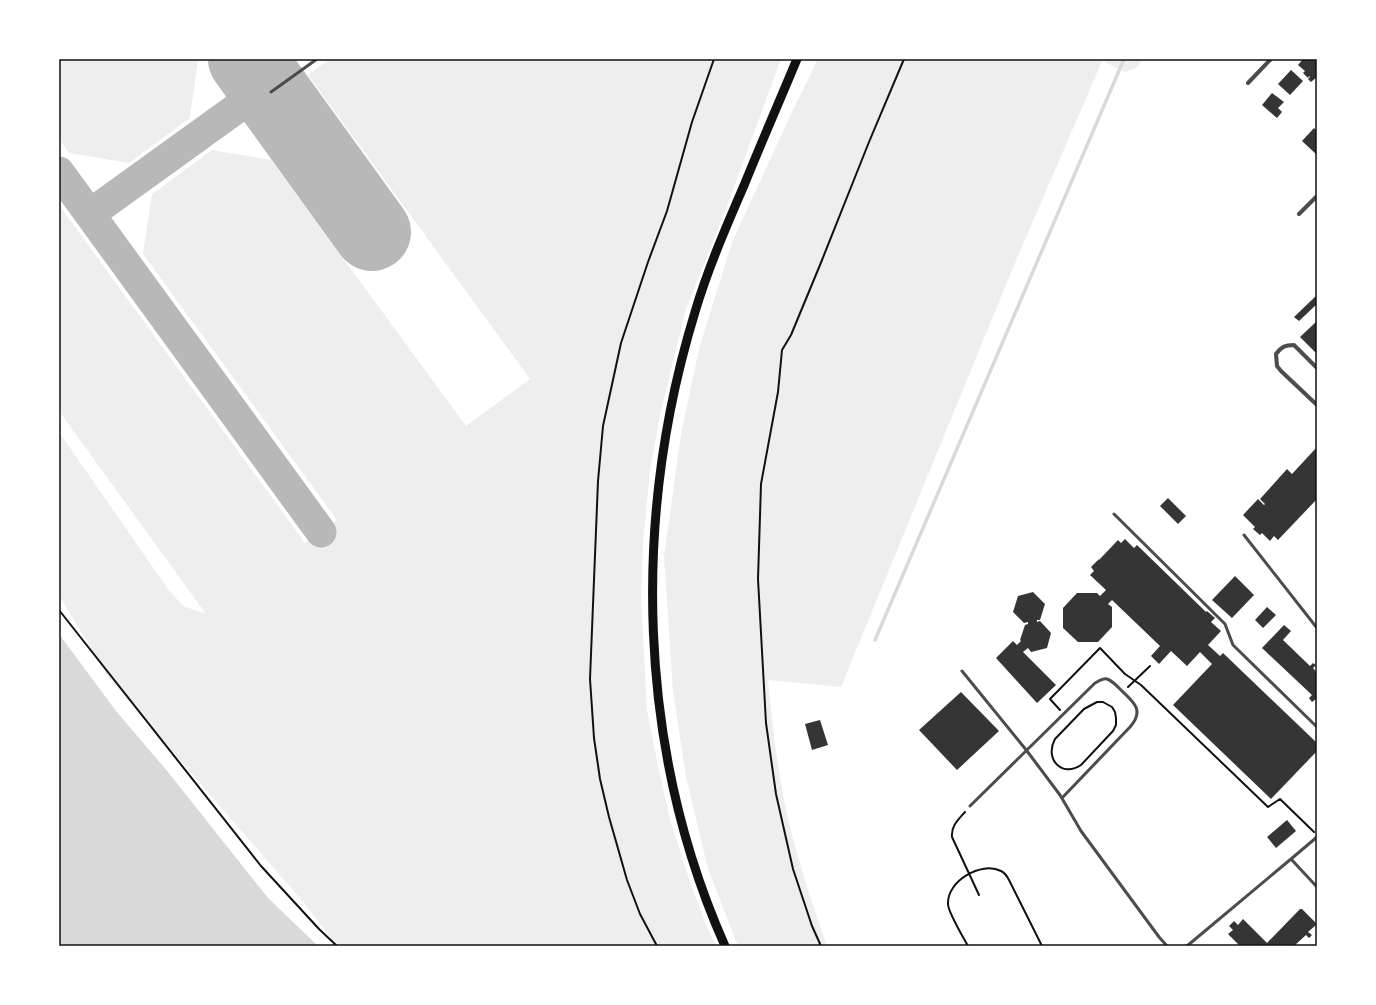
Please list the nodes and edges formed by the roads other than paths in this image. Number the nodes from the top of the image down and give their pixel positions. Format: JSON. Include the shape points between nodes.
{"nodes":[{"id":1,"x":317,"y":59,"type":"edge"},
{"id":2,"x":792,"y":59,"type":"edge"},
{"id":3,"x":797,"y":59,"type":"edge"},
{"id":4,"x":802,"y":59,"type":"edge"},
{"id":5,"x":1271,"y":59,"type":"edge"},
{"id":6,"x":1248,"y":82,"type":"dead end"},
{"id":7,"x":271,"y":92,"type":"dead end"},
{"id":8,"x":782,"y":95,"type":"junction"},
{"id":9,"x":1317,"y":196,"type":"edge"},
{"id":10,"x":1299,"y":214,"type":"dead end"},
{"id":11,"x":1317,"y":368,"type":"edge"},
{"id":12,"x":1317,"y":405,"type":"edge"},
{"id":13,"x":1114,"y":514,"type":"dead end"},
{"id":14,"x":1244,"y":535,"type":"dead end"},
{"id":15,"x":1317,"y":628,"type":"edge"},
{"id":16,"x":962,"y":671,"type":"dead end"},
{"id":17,"x":1317,"y":727,"type":"edge"},
{"id":18,"x":1027,"y":751,"type":"junction"},
{"id":19,"x":1062,"y":798,"type":"junction"},
{"id":20,"x":970,"y":806,"type":"road end"},
{"id":21,"x":1317,"y":836,"type":"edge"},
{"id":22,"x":1291,"y":860,"type":"junction"},
{"id":23,"x":1317,"y":886,"type":"edge"},
{"id":24,"x":725,"y":946,"type":"edge"},
{"id":25,"x":1167,"y":946,"type":"edge"},
{"id":26,"x":1186,"y":946,"type":"edge"}],
"edges":[{"from":1,"to":7,"type":"lane"},
{"from":2,"to":8,"type":"main road"},
{"from":3,"to":8,"type":"main road"},
{"from":4,"to":8,"type":"main road"},
{"from":5,"to":6,"type":"street"},
{"from":8,"to":24,"type":"main road","via":[[732,212],[694,314],[679,370],[664,444],[655,518],[652,592],[654,655],[669,764],[688,844],[712,917]]},
{"from":9,"to":10,"type":"street"},
{"from":11,"to":12,"type":"street","via":[[1294,345],[1286,345],[1276,354],[1281,371]]},
{"from":13,"to":17,"type":"lane","via":[[1225,624],[1233,645]]},
{"from":14,"to":15,"type":"lane"},
{"from":16,"to":18,"type":"lane"},
{"from":18,"to":19,"type":"lane"},
{"from":18,"to":19,"type":"lane","via":[[1100,680],[1115,683],[1136,706],[1136,719],[1130,727]]},
{"from":18,"to":20,"type":"lane"},
{"from":19,"to":25,"type":"lane","via":[[1081,830]]},
{"from":21,"to":22,"type":"lane"},
{"from":22,"to":23,"type":"lane"},
{"from":22,"to":26,"type":"lane"}]}
